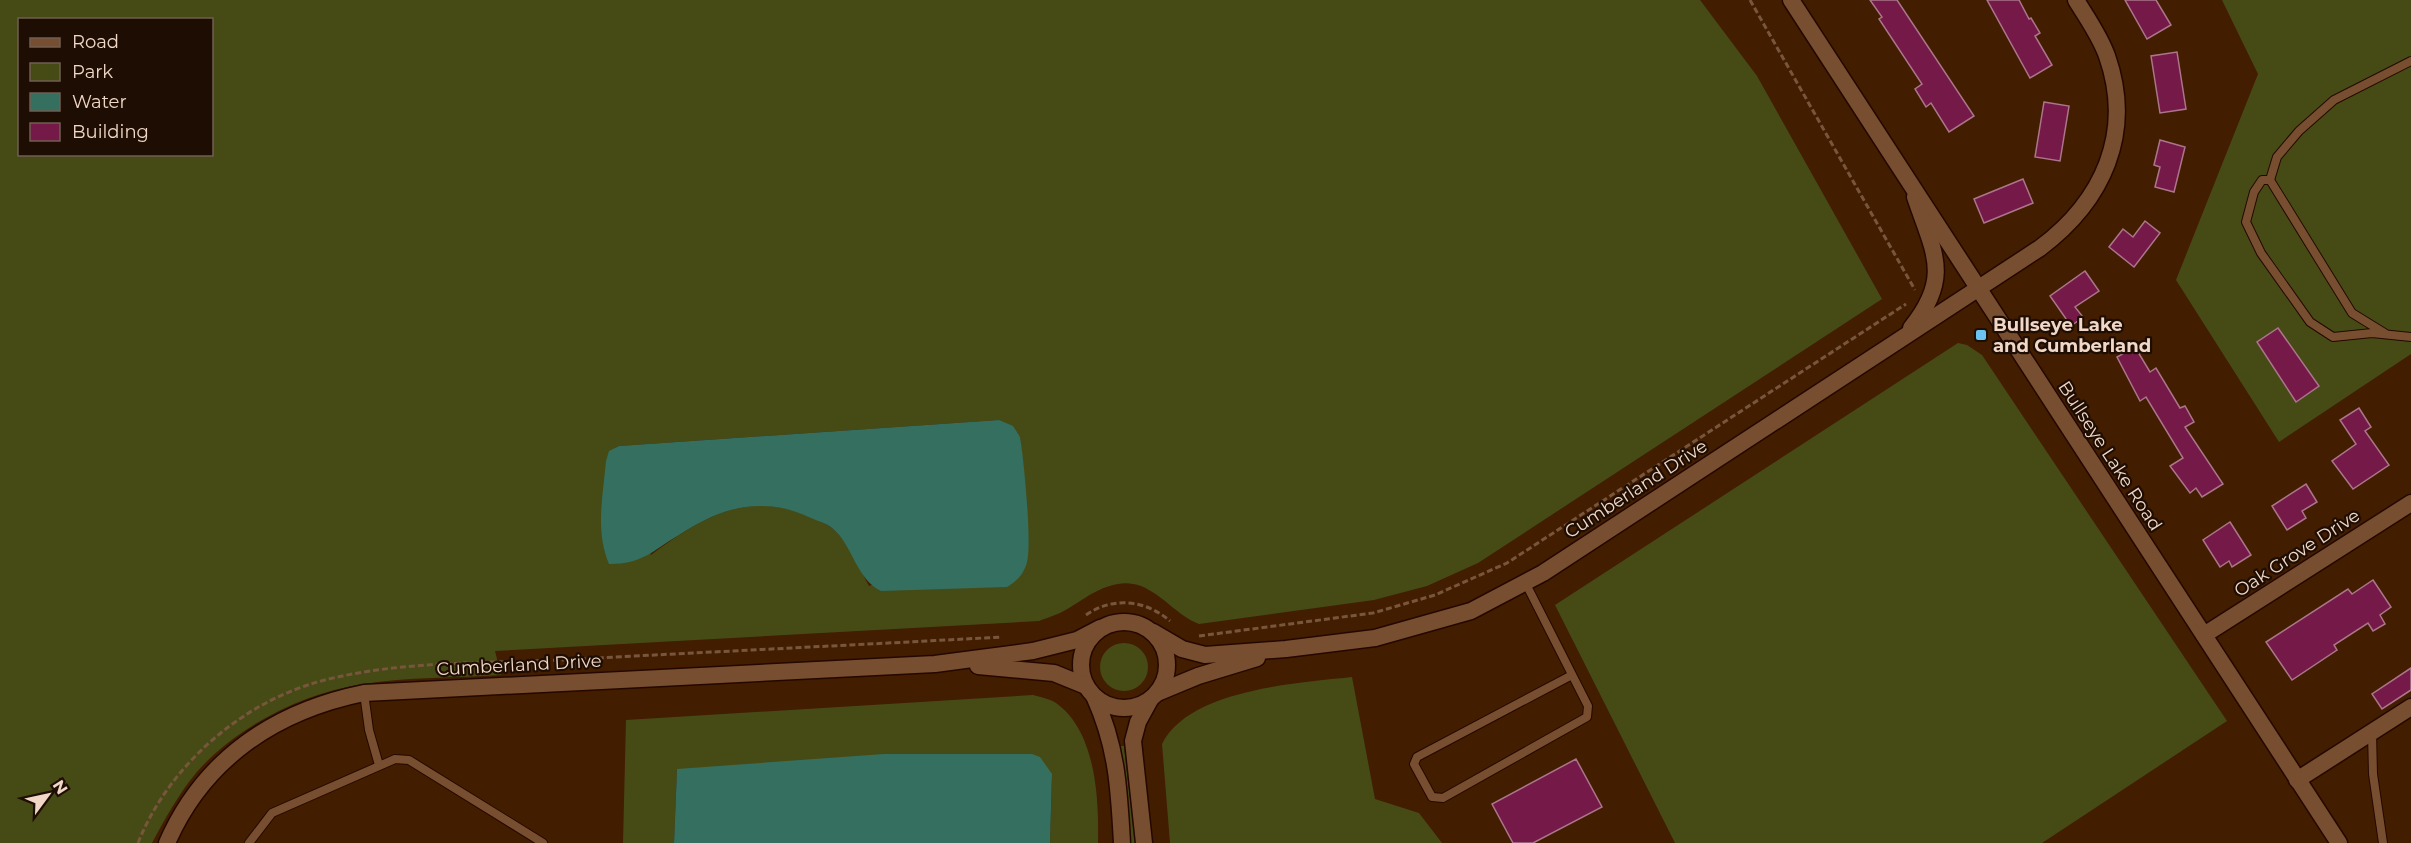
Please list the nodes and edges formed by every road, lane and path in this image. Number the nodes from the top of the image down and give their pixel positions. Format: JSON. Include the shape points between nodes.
{"nodes":[{"id":1,"x":1750,"y":0,"type":"edge"},
{"id":2,"x":1791,"y":0,"type":"edge"},
{"id":3,"x":2076,"y":0,"type":"edge"},
{"id":4,"x":2411,"y":61,"type":"edge"},
{"id":5,"x":2270,"y":180,"type":"junction"},
{"id":6,"x":1912,"y":187,"type":"junction"},
{"id":7,"x":1977,"y":290,"type":"junction"},
{"id":8,"x":1918,"y":296,"type":"dead end"},
{"id":9,"x":1908,"y":302,"type":"dead end"},
{"id":10,"x":2386,"y":334,"type":"junction"},
{"id":11,"x":2411,"y":337,"type":"edge"},
{"id":12,"x":1903,"y":339,"type":"junction"},
{"id":13,"x":2411,"y":503,"type":"edge"},
{"id":14,"x":1525,"y":582,"type":"junction"},
{"id":15,"x":1084,"y":616,"type":"dead end"},
{"id":16,"x":1174,"y":624,"type":"dead end"},
{"id":17,"x":1100,"y":628,"type":"junction"},
{"id":18,"x":1153,"y":632,"type":"junction"},
{"id":19,"x":1190,"y":635,"type":"dead end"},
{"id":20,"x":2204,"y":635,"type":"junction"},
{"id":21,"x":1013,"y":636,"type":"dead end"},
{"id":22,"x":1286,"y":649,"type":"junction"},
{"id":23,"x":935,"y":664,"type":"junction"},
{"id":24,"x":1572,"y":675,"type":"junction"},
{"id":25,"x":1090,"y":691,"type":"junction"},
{"id":26,"x":364,"y":693,"type":"junction"},
{"id":27,"x":1153,"y":696,"type":"junction"},
{"id":28,"x":2411,"y":707,"type":"edge"},
{"id":29,"x":2372,"y":733,"type":"junction"},
{"id":30,"x":379,"y":765,"type":"junction"},
{"id":31,"x":2297,"y":780,"type":"junction"},
{"id":32,"x":138,"y":843,"type":"edge"},
{"id":33,"x":167,"y":843,"type":"edge"},
{"id":34,"x":249,"y":843,"type":"edge"},
{"id":35,"x":543,"y":843,"type":"edge"},
{"id":36,"x":1122,"y":843,"type":"edge"},
{"id":37,"x":1144,"y":843,"type":"edge"},
{"id":38,"x":2339,"y":843,"type":"edge"},
{"id":39,"x":2383,"y":843,"type":"edge"}],
"edges":[{"from":1,"to":8,"type":"path"},
{"from":2,"to":6,"type":"street","name":"Bullseye Lake Road"},
{"from":3,"to":7,"type":"street","name":"Cumberland Drive","via":[[2101,42],[2114,83],[2116,126],[2109,159],[2088,202],[2067,226]]},
{"from":4,"to":5,"type":"lane","via":[[2334,100],[2277,157]]},
{"from":5,"to":10,"type":"lane","via":[[2352,313]]},
{"from":5,"to":10,"type":"lane","via":[[2262,180],[2254,192],[2246,222],[2260,253],[2310,322],[2333,337]]},
{"from":6,"to":7,"type":"street","name":"Bullseye Lake Road"},
{"from":6,"to":12,"type":"street","via":[[1936,262],[1936,285],[1928,307]]},
{"from":7,"to":12,"type":"street","name":"Cumberland Drive"},
{"from":7,"to":20,"type":"street","name":"Bullseye Lake Road"},
{"from":9,"to":19,"type":"path","via":[[1507,563],[1435,596],[1373,613]]},
{"from":10,"to":11,"type":"lane"},
{"from":12,"to":14,"type":"street","name":"Cumberland Drive"},
{"from":13,"to":20,"type":"street","name":"Oak Grove Drive"},
{"from":14,"to":22,"type":"street","name":"Cumberland Drive","via":[[1471,611],[1385,635]]},
{"from":14,"to":24,"type":"lane"},
{"from":15,"to":16,"type":"path","via":[[1101,606],[1133,603],[1152,608]]},
{"from":17,"to":18,"type":"street","via":[[1128,621]]},
{"from":17,"to":23,"type":"street","name":"Cumberland Drive","via":[[1077,640],[1033,651]]},
{"from":17,"to":25,"type":"street","via":[[1083,650],[1081,662]]},
{"from":18,"to":22,"type":"street","name":"Cumberland Drive","via":[[1182,649],[1205,655]]},
{"from":18,"to":27,"type":"street","via":[[1169,659],[1164,682]]},
{"from":20,"to":31,"type":"street","name":"Bullseye Lake Road"},
{"from":21,"to":32,"type":"path","via":[[470,664],[342,676],[278,698],[227,728],[182,770]]},
{"from":22,"to":27,"type":"street","name":"Cumberland Drive","via":[[1198,676]]},
{"from":23,"to":25,"type":"street","name":"Cumberland Drive","via":[[1054,673]]},
{"from":23,"to":26,"type":"street","name":"Cumberland Drive"},
{"from":24,"to":24,"type":"lane","via":[[1417,757],[1414,764],[1432,797],[1443,798],[1587,717],[1588,706]]},
{"from":25,"to":27,"type":"street","via":[[1103,702],[1125,708]]},
{"from":25,"to":36,"type":"street","via":[[1114,752]]},
{"from":26,"to":30,"type":"lane"},
{"from":26,"to":33,"type":"street","name":"Cumberland Drive","via":[[307,708],[251,739],[201,786]]},
{"from":27,"to":37,"type":"street","via":[[1138,722],[1133,741]]},
{"from":28,"to":29,"type":"street"},
{"from":29,"to":31,"type":"street"},
{"from":29,"to":39,"type":"lane","via":[[2373,774]]},
{"from":30,"to":34,"type":"lane","via":[[272,813]]},
{"from":30,"to":35,"type":"lane","via":[[395,759],[409,760]]},
{"from":31,"to":38,"type":"street","name":"Bullseye Lake Road"}]}
